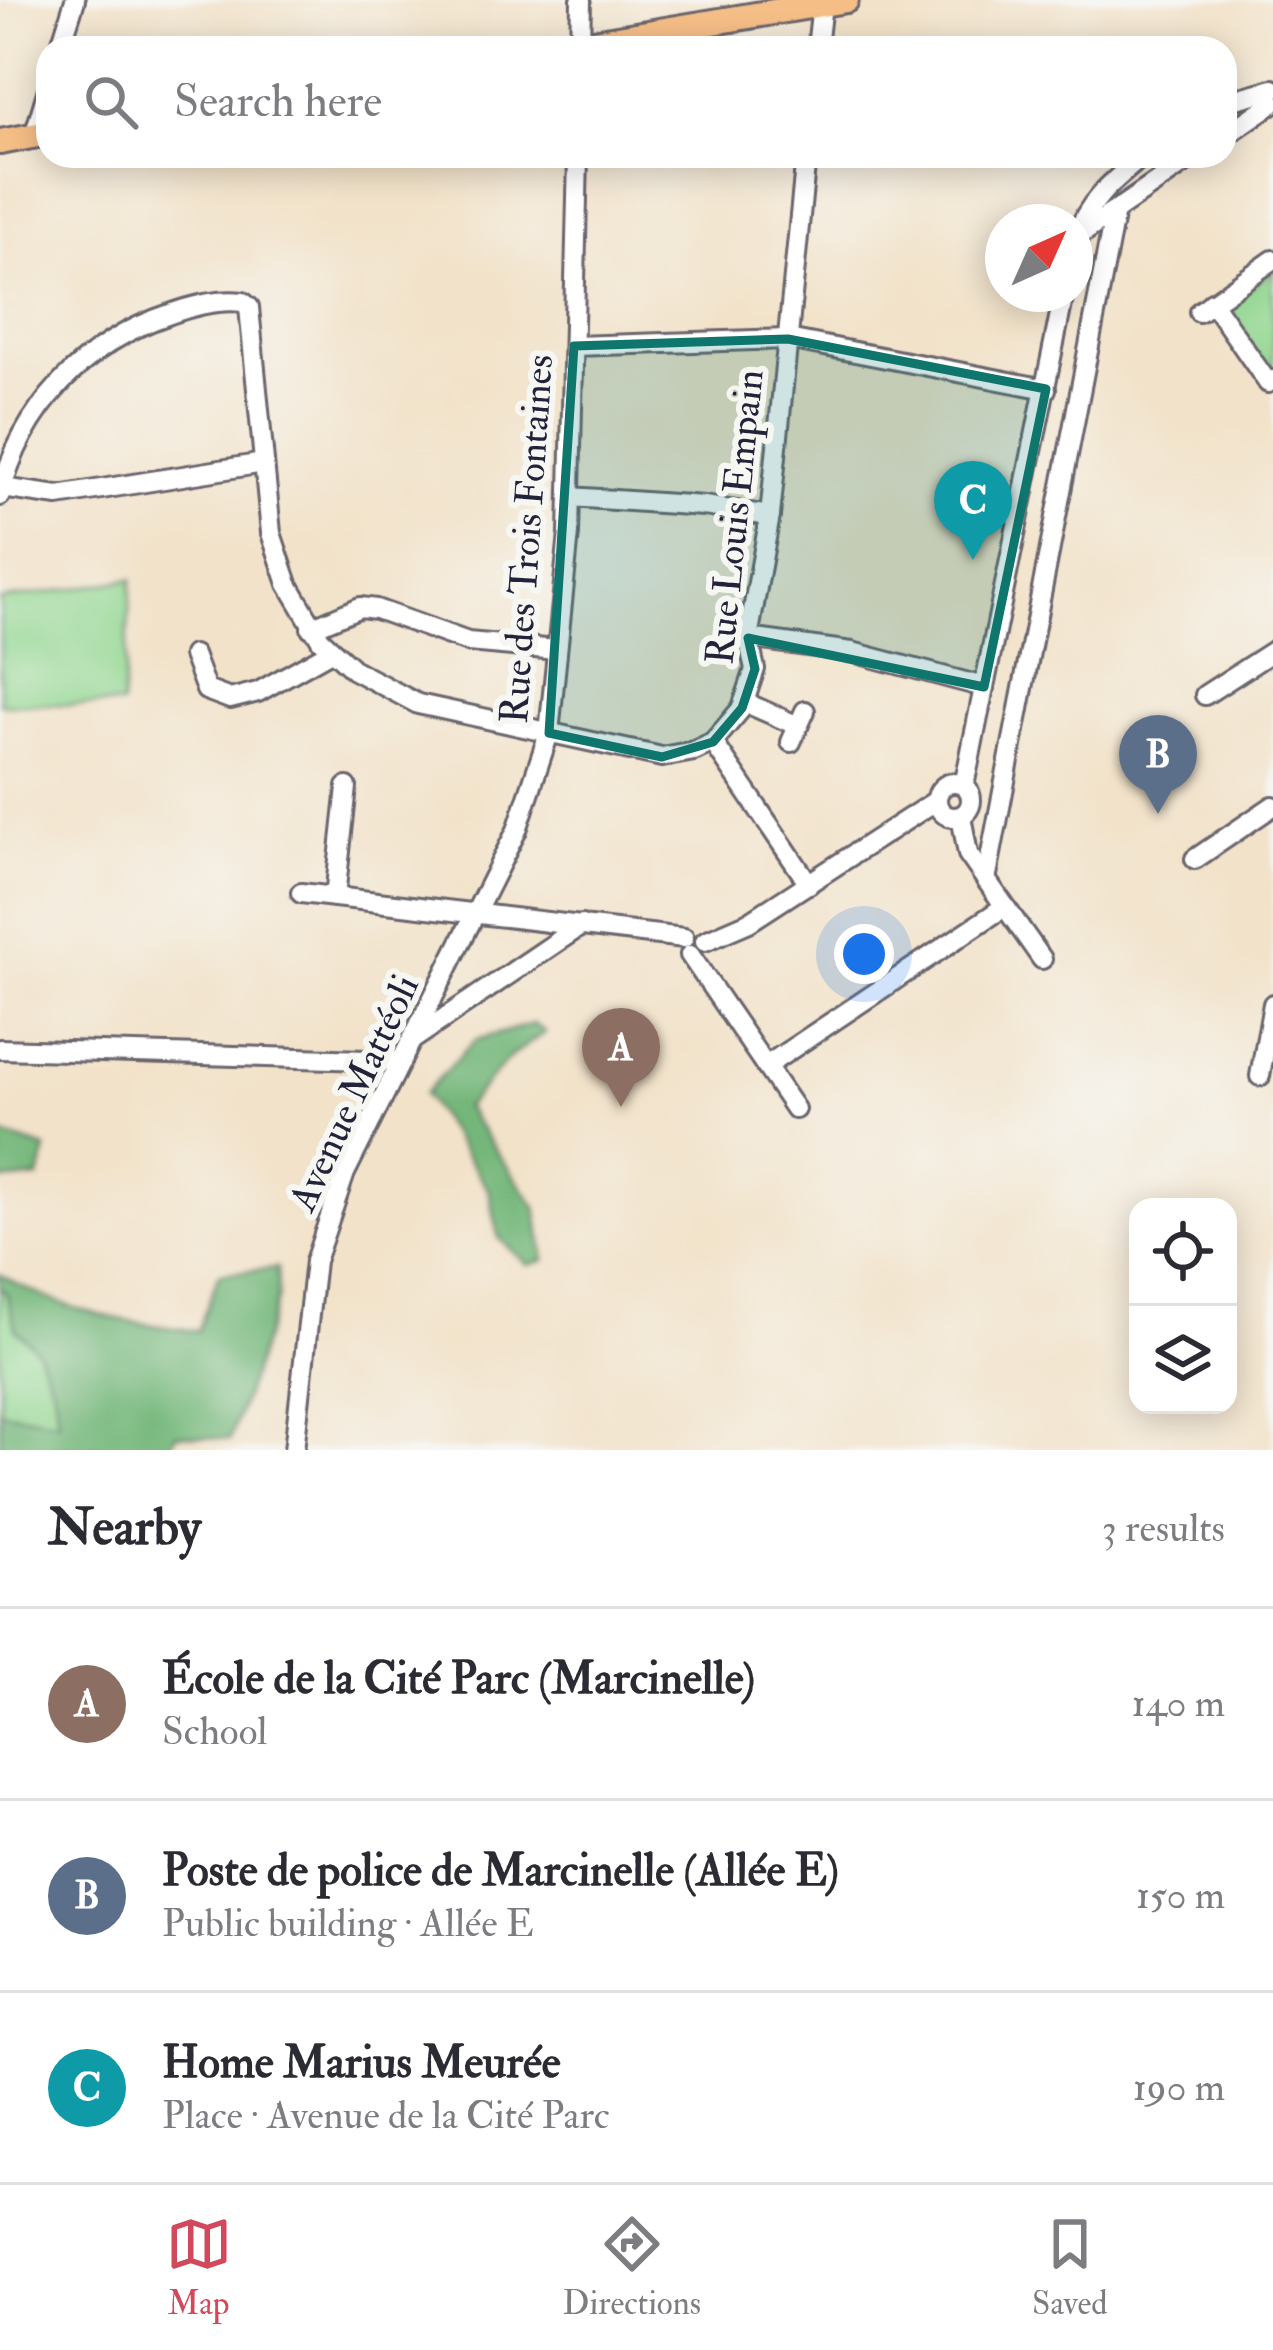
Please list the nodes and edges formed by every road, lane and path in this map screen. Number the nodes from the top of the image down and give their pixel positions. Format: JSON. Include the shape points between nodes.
{"nodes":[{"id":1,"x":75,"y":0,"type":"edge"},
{"id":2,"x":581,"y":0,"type":"edge"},
{"id":3,"x":834,"y":2,"type":"edge"},
{"id":4,"x":64,"y":36,"type":"edge"},
{"id":5,"x":574,"y":36,"type":"edge"},
{"id":6,"x":636,"y":36,"type":"edge"},
{"id":7,"x":822,"y":36,"type":"edge"},
{"id":8,"x":1273,"y":89,"type":"edge"},
{"id":9,"x":1237,"y":98,"type":"edge"},
{"id":10,"x":1273,"y":103,"type":"edge"},
{"id":11,"x":1237,"y":128,"type":"edge"},
{"id":12,"x":36,"y":136,"type":"edge"},
{"id":13,"x":0,"y":142,"type":"edge"},
{"id":14,"x":578,"y":168,"type":"edge"},
{"id":15,"x":805,"y":168,"type":"edge"},
{"id":16,"x":1129,"y":168,"type":"edge"},
{"id":17,"x":1178,"y":168,"type":"edge"},
{"id":18,"x":1093,"y":204,"type":"edge"},
{"id":19,"x":1115,"y":211,"type":"junction"},
{"id":20,"x":1093,"y":227,"type":"edge"},
{"id":21,"x":1273,"y":260,"type":"edge"},
{"id":22,"x":1061,"y":312,"type":"edge"},
{"id":23,"x":788,"y":339,"type":"junction"},
{"id":24,"x":574,"y":346,"type":"junction"},
{"id":25,"x":1270,"y":381,"type":"edge"},
{"id":26,"x":1046,"y":388,"type":"junction"},
{"id":27,"x":264,"y":463,"type":"junction"},
{"id":28,"x":1,"y":492,"type":"edge"},
{"id":29,"x":570,"y":497,"type":"junction"},
{"id":30,"x":770,"y":516,"type":"junction"},
{"id":31,"x":1004,"y":592,"type":"junction"},
{"id":32,"x":1042,"y":599,"type":"junction"},
{"id":33,"x":311,"y":628,"type":"junction"},
{"id":34,"x":748,"y":638,"type":"junction"},
{"id":35,"x":557,"y":650,"type":"junction"},
{"id":36,"x":332,"y":651,"type":"junction"},
{"id":37,"x":1273,"y":651,"type":"edge"},
{"id":38,"x":193,"y":655,"type":"dead end"},
{"id":39,"x":984,"y":687,"type":"junction"},
{"id":40,"x":1205,"y":695,"type":"dead end"},
{"id":41,"x":744,"y":702,"type":"junction"},
{"id":42,"x":798,"y":726,"type":"dead end"},
{"id":43,"x":549,"y":733,"type":"junction"},
{"id":44,"x":713,"y":742,"type":"junction"},
{"id":45,"x":964,"y":786,"type":"junction"},
{"id":46,"x":347,"y":787,"type":"dead end"},
{"id":47,"x":937,"y":800,"type":"junction"},
{"id":48,"x":1273,"y":806,"type":"edge"},
{"id":49,"x":962,"y":816,"type":"junction"},
{"id":50,"x":1195,"y":859,"type":"dead end"},
{"id":51,"x":986,"y":880,"type":"junction"},
{"id":52,"x":809,"y":884,"type":"junction"},
{"id":53,"x":301,"y":893,"type":"dead end"},
{"id":54,"x":335,"y":897,"type":"junction"},
{"id":55,"x":1004,"y":907,"type":"junction"},
{"id":56,"x":476,"y":913,"type":"junction"},
{"id":57,"x":582,"y":925,"type":"junction"},
{"id":58,"x":693,"y":945,"type":"junction"},
{"id":59,"x":1042,"y":958,"type":"dead end"},
{"id":60,"x":1273,"y":1004,"type":"edge"},
{"id":61,"x":411,"y":1041,"type":"junction"},
{"id":62,"x":0,"y":1049,"type":"edge"},
{"id":63,"x":400,"y":1061,"type":"junction"},
{"id":64,"x":766,"y":1066,"type":"junction"},
{"id":65,"x":1266,"y":1072,"type":"edge"},
{"id":66,"x":795,"y":1109,"type":"dead end"},
{"id":67,"x":295,"y":1450,"type":"edge"}],
"edges":[{"from":1,"to":4,"type":"street"},
{"from":2,"to":5,"type":"street"},
{"from":3,"to":6,"type":"main road"},
{"from":3,"to":7,"type":"street"},
{"from":8,"to":9,"type":"street"},
{"from":10,"to":11,"type":"street"},
{"from":12,"to":13,"type":"main road"},
{"from":14,"to":24,"type":"street","name":"Rue des Trois Fontaines"},
{"from":15,"to":23,"type":"street","name":"Rue Louis Empain"},
{"from":16,"to":18,"type":"street"},
{"from":17,"to":19,"type":"street"},
{"from":19,"to":20,"type":"street"},
{"from":19,"to":32,"type":"street"},
{"from":21,"to":25,"type":"street","via":[[1206,307]]},
{"from":22,"to":26,"type":"street"},
{"from":23,"to":24,"type":"street"},
{"from":23,"to":26,"type":"street"},
{"from":23,"to":30,"type":"street","name":"Rue Louis Empain"},
{"from":24,"to":29,"type":"street","name":"Rue des Trois Fontaines"},
{"from":26,"to":31,"type":"street"},
{"from":27,"to":28,"type":"street","via":[[58,496]]},
{"from":27,"to":28,"type":"street","via":[[249,307],[234,301],[154,319],[94,352],[24,430]]},
{"from":27,"to":33,"type":"street","via":[[271,533]]},
{"from":29,"to":30,"type":"street"},
{"from":29,"to":35,"type":"street","name":"Rue des Trois Fontaines"},
{"from":30,"to":34,"type":"street","name":"Rue Louis Empain"},
{"from":31,"to":32,"type":"street"},
{"from":31,"to":39,"type":"street"},
{"from":32,"to":51,"type":"street"},
{"from":33,"to":35,"type":"street","via":[[376,608],[468,642]]},
{"from":33,"to":36,"type":"street"},
{"from":34,"to":39,"type":"street","via":[[852,652]]},
{"from":34,"to":41,"type":"street","name":"Rue Louis Empain","via":[[755,669]]},
{"from":35,"to":43,"type":"street","name":"Rue des Trois Fontaines"},
{"from":36,"to":38,"type":"street","via":[[230,699],[206,690]]},
{"from":36,"to":43,"type":"street","via":[[418,704]]},
{"from":37,"to":40,"type":"street"},
{"from":39,"to":45,"type":"street"},
{"from":41,"to":42,"type":"street","name":"Rue Louis Empain"},
{"from":41,"to":44,"type":"street","name":"Rue Louis Empain"},
{"from":43,"to":44,"type":"street","via":[[662,758]]},
{"from":43,"to":56,"type":"street","name":"Rue des Trois Fontaines","via":[[518,830]]},
{"from":44,"to":52,"type":"street"},
{"from":45,"to":47,"type":"street","via":[[944,787]]},
{"from":45,"to":49,"type":"street","via":[[971,804]]},
{"from":46,"to":54,"type":"street"},
{"from":47,"to":49,"type":"street","via":[[945,815]]},
{"from":47,"to":52,"type":"street"},
{"from":48,"to":50,"type":"street"},
{"from":49,"to":51,"type":"street","via":[[968,854]]},
{"from":51,"to":55,"type":"street"},
{"from":52,"to":58,"type":"street"},
{"from":53,"to":54,"type":"street"},
{"from":54,"to":56,"type":"street"},
{"from":55,"to":59,"type":"street"},
{"from":55,"to":64,"type":"street"},
{"from":56,"to":57,"type":"street"},
{"from":56,"to":61,"type":"street","name":"Avenue Mattéoli"},
{"from":57,"to":58,"type":"street"},
{"from":57,"to":61,"type":"street"},
{"from":58,"to":64,"type":"street"},
{"from":60,"to":65,"type":"street"},
{"from":61,"to":63,"type":"street","name":"Avenue Mattéoli"},
{"from":62,"to":63,"type":"street"},
{"from":63,"to":67,"type":"street","name":"Avenue Mattéoli","via":[[345,1173],[315,1262]]},
{"from":64,"to":66,"type":"street"}]}
